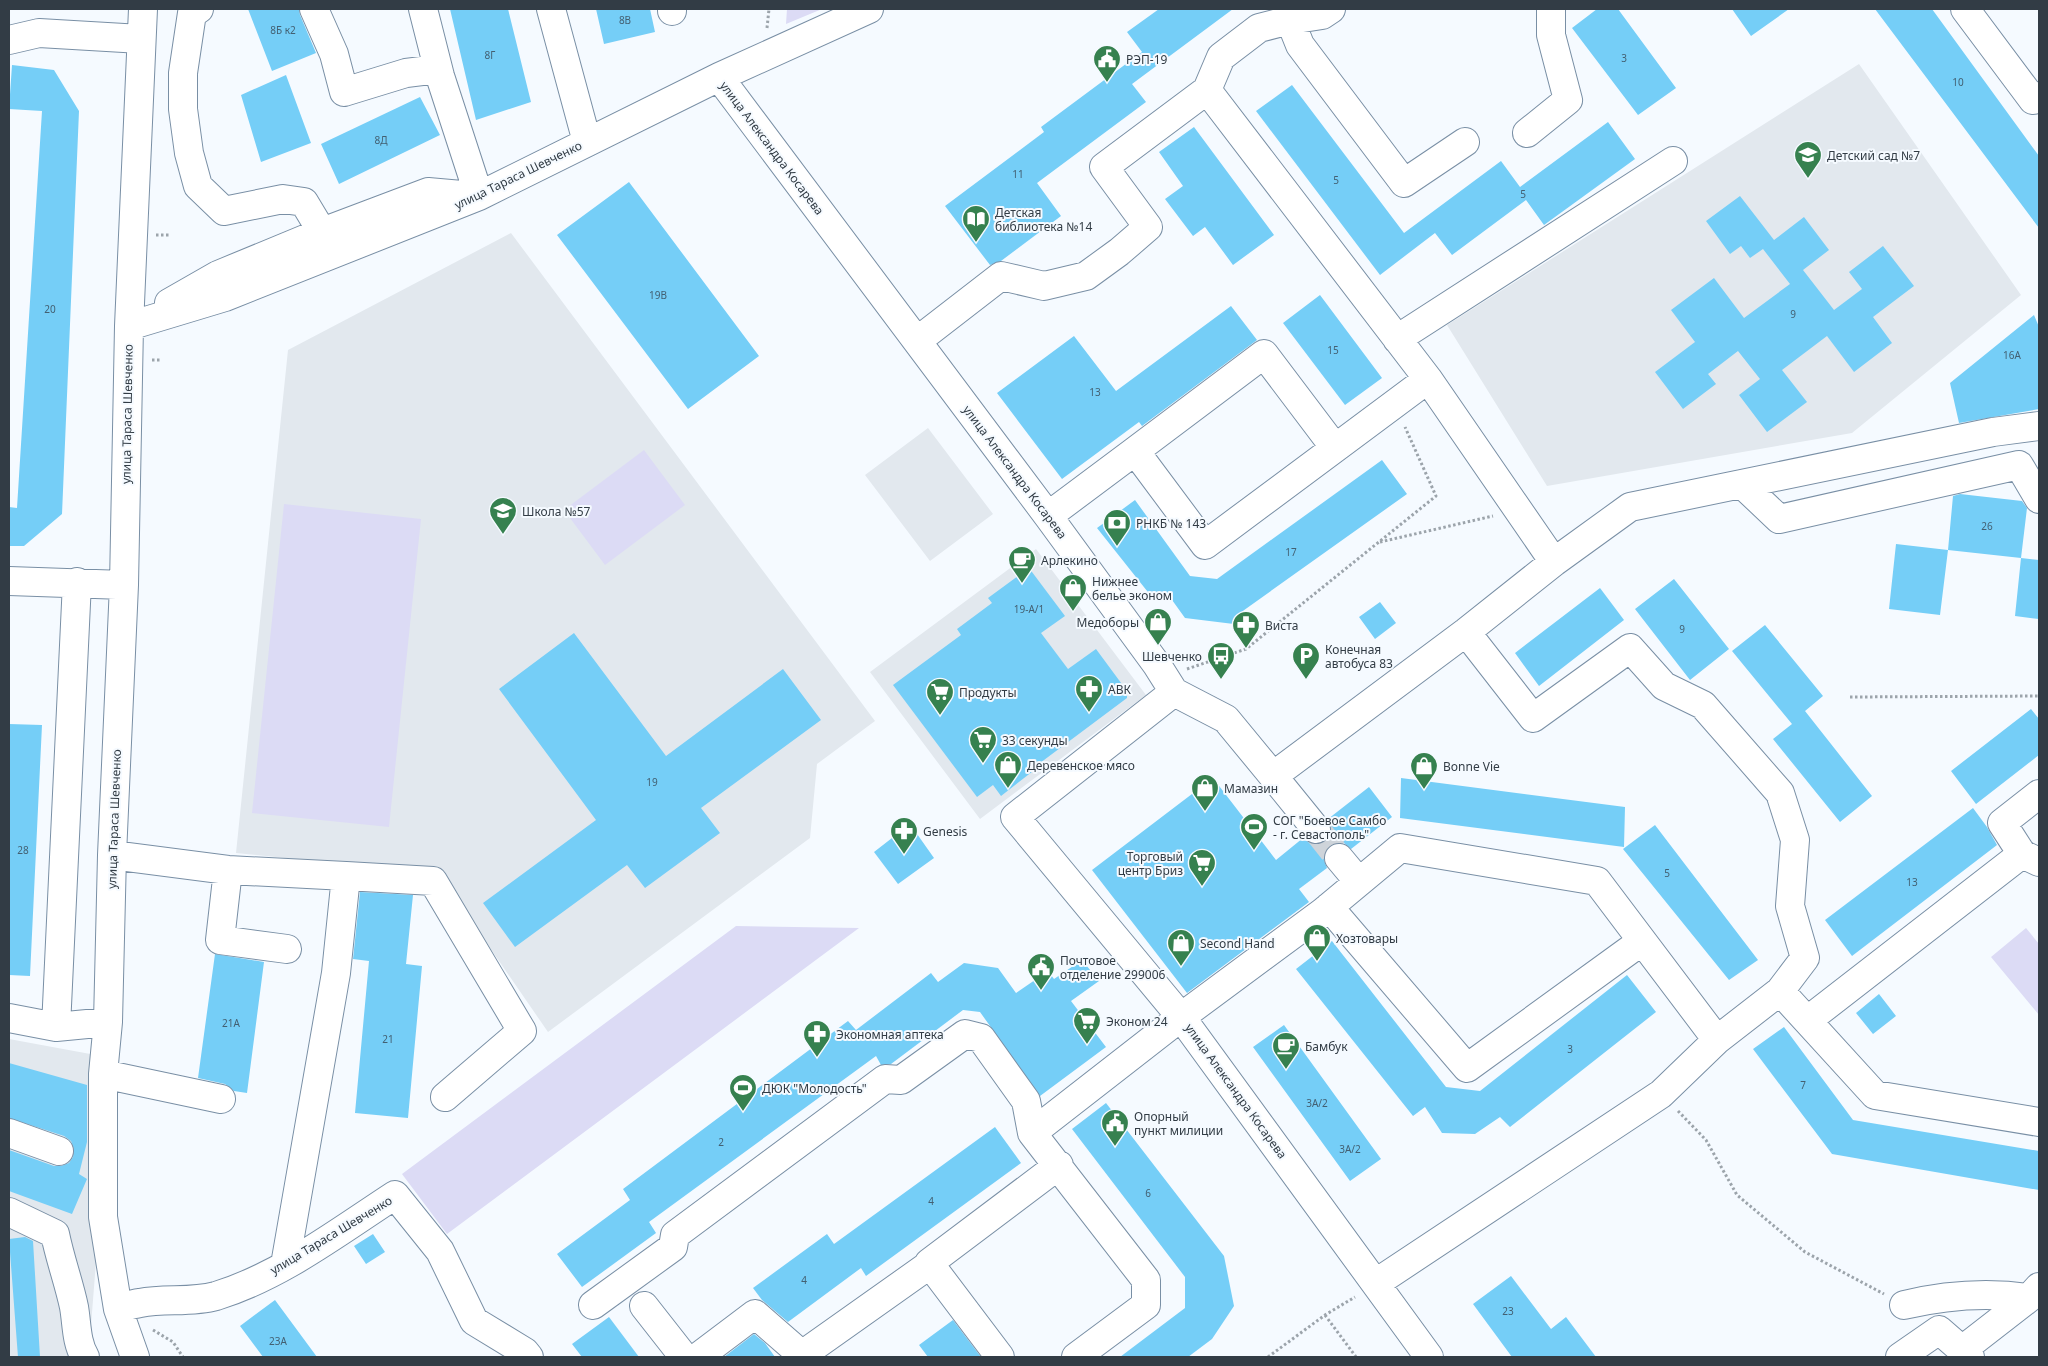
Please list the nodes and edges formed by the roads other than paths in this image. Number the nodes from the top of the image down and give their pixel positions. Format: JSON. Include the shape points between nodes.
{"nodes":[{"id":1,"x":143,"y":9,"type":"edge"},
{"id":2,"x":199,"y":9,"type":"edge"},
{"id":3,"x":314,"y":9,"type":"edge"},
{"id":4,"x":423,"y":9,"type":"edge"},
{"id":5,"x":551,"y":9,"type":"edge"},
{"id":6,"x":869,"y":9,"type":"edge"},
{"id":7,"x":1331,"y":9,"type":"edge"},
{"id":8,"x":1551,"y":9,"type":"edge"},
{"id":9,"x":1965,"y":9,"type":"edge"},
{"id":10,"x":1290,"y":20,"type":"junction"},
{"id":11,"x":141,"y":39,"type":"junction"},
{"id":12,"x":9,"y":40,"type":"edge"},
{"id":13,"x":438,"y":68,"type":"junction"},
{"id":14,"x":719,"y":77,"type":"junction"},
{"id":15,"x":1207,"y":90,"type":"junction"},
{"id":16,"x":2039,"y":96,"type":"edge"},
{"id":17,"x":1527,"y":133,"type":"dead end"},
{"id":18,"x":586,"y":142,"type":"junction"},
{"id":19,"x":1465,"y":142,"type":"dead end"},
{"id":20,"x":1673,"y":161,"type":"dead end"},
{"id":21,"x":479,"y":196,"type":"junction"},
{"id":22,"x":322,"y":232,"type":"junction"},
{"id":23,"x":129,"y":326,"type":"junction"},
{"id":24,"x":1397,"y":339,"type":"junction"},
{"id":25,"x":917,"y":341,"type":"junction"},
{"id":26,"x":1428,"y":379,"type":"junction"},
{"id":27,"x":2039,"y":426,"type":"edge"},
{"id":28,"x":1335,"y":448,"type":"junction"},
{"id":29,"x":1134,"y":450,"type":"junction"},
{"id":30,"x":1742,"y":484,"type":"junction"},
{"id":31,"x":2039,"y":499,"type":"edge"},
{"id":32,"x":1048,"y":516,"type":"junction"},
{"id":33,"x":1554,"y":562,"type":"junction"},
{"id":34,"x":9,"y":581,"type":"edge"},
{"id":35,"x":77,"y":582,"type":"junction"},
{"id":36,"x":124,"y":585,"type":"junction"},
{"id":37,"x":1466,"y":632,"type":"junction"},
{"id":38,"x":1179,"y":681,"type":"junction"},
{"id":39,"x":1273,"y":776,"type":"junction"},
{"id":40,"x":2039,"y":794,"type":"edge"},
{"id":41,"x":1316,"y":829,"type":"tunnel mouth"},
{"id":42,"x":112,"y":854,"type":"junction"},
{"id":43,"x":1339,"y":858,"type":"tunnel mouth"},
{"id":44,"x":2030,"y":858,"type":"edge"},
{"id":45,"x":228,"y":870,"type":"junction"},
{"id":46,"x":346,"y":876,"type":"junction"},
{"id":47,"x":1359,"y":882,"type":"junction"},
{"id":48,"x":1329,"y":907,"type":"junction"},
{"id":49,"x":1642,"y":941,"type":"junction"},
{"id":50,"x":287,"y":949,"type":"dead end"},
{"id":51,"x":1780,"y":991,"type":"junction"},
{"id":52,"x":1181,"y":1017,"type":"junction"},
{"id":53,"x":9,"y":1018,"type":"edge"},
{"id":54,"x":1808,"y":1020,"type":"junction"},
{"id":55,"x":108,"y":1022,"type":"junction"},
{"id":56,"x":56,"y":1028,"type":"junction"},
{"id":57,"x":1717,"y":1040,"type":"junction"},
{"id":58,"x":103,"y":1074,"type":"junction"},
{"id":59,"x":445,"y":1097,"type":"dead end"},
{"id":60,"x":221,"y":1099,"type":"dead end"},
{"id":61,"x":2039,"y":1122,"type":"edge"},
{"id":62,"x":9,"y":1132,"type":"edge"},
{"id":63,"x":1032,"y":1133,"type":"junction"},
{"id":64,"x":59,"y":1151,"type":"dead end"},
{"id":65,"x":1059,"y":1165,"type":"junction"},
{"id":66,"x":9,"y":1212,"type":"edge"},
{"id":67,"x":932,"y":1261,"type":"junction"},
{"id":68,"x":285,"y":1265,"type":"junction"},
{"id":69,"x":1376,"y":1283,"type":"junction"},
{"id":70,"x":2034,"y":1293,"type":"edge"},
{"id":71,"x":593,"y":1305,"type":"dead end"},
{"id":72,"x":644,"y":1306,"type":"dead end"},
{"id":73,"x":1904,"y":1306,"type":"road end"},
{"id":74,"x":118,"y":1310,"type":"junction"},
{"id":75,"x":1966,"y":1354,"type":"edge"},
{"id":76,"x":803,"y":1356,"type":"edge"},
{"id":77,"x":85,"y":1357,"type":"edge"},
{"id":78,"x":135,"y":1357,"type":"edge"},
{"id":79,"x":529,"y":1357,"type":"edge"},
{"id":80,"x":684,"y":1357,"type":"edge"},
{"id":81,"x":698,"y":1357,"type":"edge"},
{"id":82,"x":1000,"y":1357,"type":"edge"},
{"id":83,"x":1076,"y":1357,"type":"edge"},
{"id":84,"x":1429,"y":1357,"type":"edge"},
{"id":85,"x":1900,"y":1357,"type":"edge"}],
"edges":[{"from":1,"to":11,"type":"street","name":"улица Тараса Шевченко"},
{"from":2,"to":22,"type":"street","via":[[192,13],[182,73],[189,153],[198,186],[224,211],[283,199],[304,202]]},
{"from":3,"to":13,"type":"street","via":[[334,54],[344,92],[406,72]]},
{"from":4,"to":13,"type":"street"},
{"from":5,"to":18,"type":"street"},
{"from":6,"to":14,"type":"street","name":"улица Тараса Шевченко"},
{"from":7,"to":10,"type":"street","via":[[1322,15]]},
{"from":8,"to":17,"type":"street","via":[[1551,35],[1568,100]]},
{"from":9,"to":16,"type":"street","via":[[2033,100]]},
{"from":10,"to":15,"type":"street","via":[[1259,28],[1221,57]]},
{"from":10,"to":19,"type":"street","via":[[1300,45],[1404,183]]},
{"from":11,"to":12,"type":"street","via":[[39,33]]},
{"from":11,"to":23,"type":"street","name":"улица Тараса Шевченко"},
{"from":13,"to":21,"type":"street"},
{"from":14,"to":18,"type":"street","name":"улица Тараса Шевченко"},
{"from":14,"to":25,"type":"street","name":"улица Александра Косарева"},
{"from":15,"to":24,"type":"street"},
{"from":15,"to":25,"type":"street","via":[[1104,167],[1148,227],[1086,276],[1044,286],[1001,276]]},
{"from":18,"to":21,"type":"street","name":"улица Тараса Шевченко"},
{"from":20,"to":24,"type":"street"},
{"from":21,"to":22,"type":"street","via":[[428,192]]},
{"from":21,"to":23,"type":"street","name":"улица Тараса Шевченко","via":[[224,298]]},
{"from":22,"to":23,"type":"street","via":[[218,275]]},
{"from":23,"to":36,"type":"street","name":"улица Тараса Шевченко"},
{"from":24,"to":26,"type":"street"},
{"from":25,"to":32,"type":"street","name":"улица Александра Косарева"},
{"from":26,"to":28,"type":"street"},
{"from":26,"to":33,"type":"street"},
{"from":27,"to":30,"type":"street","via":[[1993,432]]},
{"from":28,"to":29,"type":"street","via":[[1264,354]]},
{"from":28,"to":29,"type":"street","via":[[1205,545]]},
{"from":29,"to":32,"type":"street"},
{"from":30,"to":31,"type":"street","via":[[1779,519],[2019,465]]},
{"from":30,"to":33,"type":"street","via":[[1630,507]]},
{"from":32,"to":38,"type":"street","name":"улица Александра Косарева","via":[[1157,665]]},
{"from":33,"to":37,"type":"street"},
{"from":34,"to":35,"type":"street"},
{"from":35,"to":36,"type":"street"},
{"from":35,"to":56,"type":"street"},
{"from":36,"to":42,"type":"street","name":"улица Тараса Шевченко"},
{"from":37,"to":39,"type":"street"},
{"from":37,"to":51,"type":"street","via":[[1533,718],[1630,648],[1664,686],[1703,705],[1767,778],[1780,793],[1795,840],[1790,906],[1805,958]]},
{"from":38,"to":39,"type":"street","via":[[1226,719]]},
{"from":38,"to":52,"type":"street","name":"улица Александра Косарева","via":[[1015,816]]},
{"from":39,"to":41,"type":"street"},
{"from":40,"to":44,"type":"street","via":[[2002,823]]},
{"from":42,"to":45,"type":"street"},
{"from":42,"to":55,"type":"street","name":"улица Тараса Шевченко"},
{"from":43,"to":47,"type":"street"},
{"from":44,"to":54,"type":"street"},
{"from":45,"to":46,"type":"street"},
{"from":45,"to":50,"type":"street","via":[[220,940]]},
{"from":46,"to":59,"type":"street","via":[[433,881],[522,1031]]},
{"from":46,"to":68,"type":"street","via":[[336,973]]},
{"from":47,"to":48,"type":"street"},
{"from":47,"to":49,"type":"street","via":[[1400,848],[1597,881]]},
{"from":48,"to":49,"type":"street","via":[[1467,1068]]},
{"from":48,"to":52,"type":"street"},
{"from":49,"to":57,"type":"street"},
{"from":51,"to":54,"type":"street"},
{"from":51,"to":57,"type":"street"},
{"from":52,"to":63,"type":"street"},
{"from":52,"to":69,"type":"street","name":"улица Александра Косарева"},
{"from":53,"to":56,"type":"street"},
{"from":54,"to":61,"type":"street","via":[[1875,1094]]},
{"from":55,"to":56,"type":"street"},
{"from":55,"to":58,"type":"street","name":"улица Тараса Шевченко"},
{"from":57,"to":69,"type":"street","via":[[1661,1094]]},
{"from":58,"to":60,"type":"street"},
{"from":58,"to":74,"type":"street","name":"улица Тараса Шевченко","via":[[103,1217]]},
{"from":62,"to":64,"type":"street"},
{"from":63,"to":65,"type":"street"},
{"from":63,"to":71,"type":"street","via":[[1026,1101],[981,1038],[965,1034],[901,1080],[885,1078],[675,1235],[673,1246]]},
{"from":65,"to":67,"type":"street"},
{"from":65,"to":83,"type":"street","via":[[1146,1280],[1146,1305]]},
{"from":66,"to":77,"type":"street","via":[[55,1234],[74,1306],[80,1349]]},
{"from":67,"to":76,"type":"street"},
{"from":67,"to":82,"type":"street"},
{"from":68,"to":74,"type":"street","name":"улица Тараса Шевченко","via":[[242,1287],[213,1297],[141,1303]]},
{"from":68,"to":79,"type":"street","name":"улица Тараса Шевченко","via":[[395,1196],[440,1251],[474,1321]]},
{"from":69,"to":84,"type":"street","name":"улица Александра Косарева"},
{"from":70,"to":73,"type":"street","via":[[1937,1297]]},
{"from":70,"to":75,"type":"street"},
{"from":72,"to":80,"type":"street"},
{"from":74,"to":78,"type":"street","name":"улица Тараса Шевченко"},
{"from":75,"to":85,"type":"street","via":[[1939,1330]]},
{"from":76,"to":81,"type":"street","via":[[755,1314]]}]}
